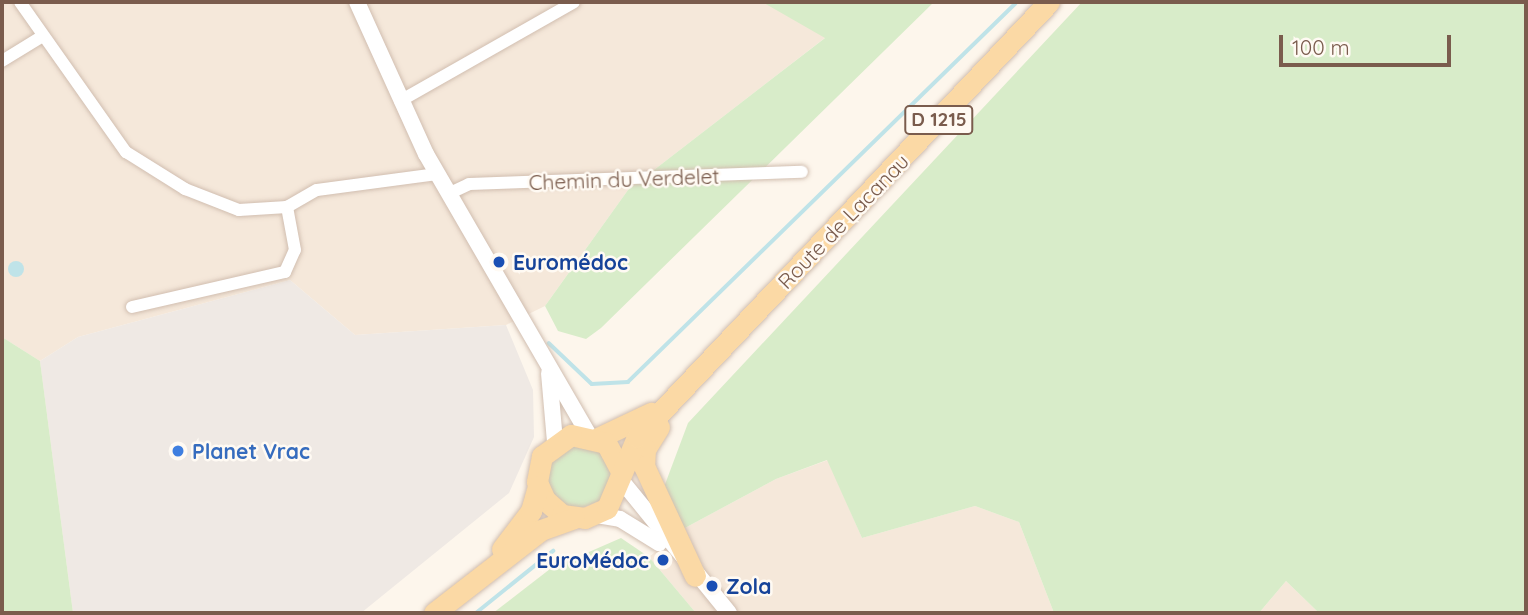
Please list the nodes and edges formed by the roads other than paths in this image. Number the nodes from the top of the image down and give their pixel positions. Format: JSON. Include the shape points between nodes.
{"nodes":[{"id":1,"x":20,"y":2,"type":"edge"},
{"id":2,"x":357,"y":2,"type":"edge"},
{"id":3,"x":574,"y":2,"type":"edge"},
{"id":4,"x":1049,"y":2,"type":"edge"},
{"id":5,"x":43,"y":36,"type":"junction"},
{"id":6,"x":2,"y":61,"type":"edge"},
{"id":7,"x":400,"y":101,"type":"junction"},
{"id":8,"x":802,"y":172,"type":"dead end"},
{"id":9,"x":437,"y":174,"type":"junction"},
{"id":10,"x":448,"y":194,"type":"junction"},
{"id":11,"x":287,"y":207,"type":"junction"},
{"id":12,"x":132,"y":307,"type":"dead end"},
{"id":13,"x":738,"y":331,"type":"junction"},
{"id":14,"x":545,"y":361,"type":"junction"},
{"id":15,"x":663,"y":407,"type":"junction"},
{"id":16,"x":594,"y":436,"type":"junction"},
{"id":17,"x":555,"y":442,"type":"junction"},
{"id":18,"x":621,"y":476,"type":"junction"},
{"id":19,"x":538,"y":486,"type":"junction"},
{"id":20,"x":597,"y":514,"type":"junction"},
{"id":21,"x":574,"y":518,"type":"junction"},
{"id":22,"x":675,"y":554,"type":"junction"},
{"id":23,"x":695,"y":576,"type":"junction"},
{"id":24,"x":464,"y":589,"type":"junction"},
{"id":25,"x":434,"y":613,"type":"edge"},
{"id":26,"x":729,"y":613,"type":"edge"}],
"edges":[{"from":1,"to":5,"type":"street"},
{"from":2,"to":7,"type":"street"},
{"from":3,"to":7,"type":"street"},
{"from":4,"to":13,"type":"main road","name":"Route de Lacanau","number":"D 1215"},
{"from":5,"to":6,"type":"street"},
{"from":5,"to":11,"type":"street","via":[[108,130],[143,167],[239,210]]},
{"from":7,"to":9,"type":"street"},
{"from":8,"to":10,"type":"street","name":"Chemin du Verdelet","via":[[469,184]]},
{"from":9,"to":10,"type":"street"},
{"from":9,"to":11,"type":"street","via":[[317,190]]},
{"from":10,"to":14,"type":"street"},
{"from":11,"to":12,"type":"street","via":[[295,250],[285,272]]},
{"from":13,"to":15,"type":"main road","name":"Route de Lacanau","number":"D 1215"},
{"from":13,"to":23,"type":"main road","via":[[644,454]]},
{"from":14,"to":16,"type":"street"},
{"from":14,"to":17,"type":"street","via":[[556,408]]},
{"from":15,"to":16,"type":"main road","name":"Route de Lacanau","number":"D 1215"},
{"from":15,"to":18,"type":"main road","name":"Route de Lacanau","number":"D 1215","via":[[631,445]]},
{"from":16,"to":17,"type":"main road","name":"Route de Lacanau"},
{"from":16,"to":18,"type":"main road","via":[[614,452]]},
{"from":17,"to":19,"type":"main road","via":[[538,467]]},
{"from":18,"to":20,"type":"main road","name":"Route de Lacanau","via":[[615,499]]},
{"from":18,"to":22,"type":"street"},
{"from":19,"to":21,"type":"main road","via":[[552,509]]},
{"from":19,"to":24,"type":"main road","via":[[521,526]]},
{"from":20,"to":21,"type":"main road"},
{"from":20,"to":22,"type":"street","via":[[637,527]]},
{"from":21,"to":24,"type":"main road","via":[[541,530]]},
{"from":22,"to":23,"type":"street"},
{"from":23,"to":26,"type":"street"},
{"from":24,"to":25,"type":"main road"}]}
